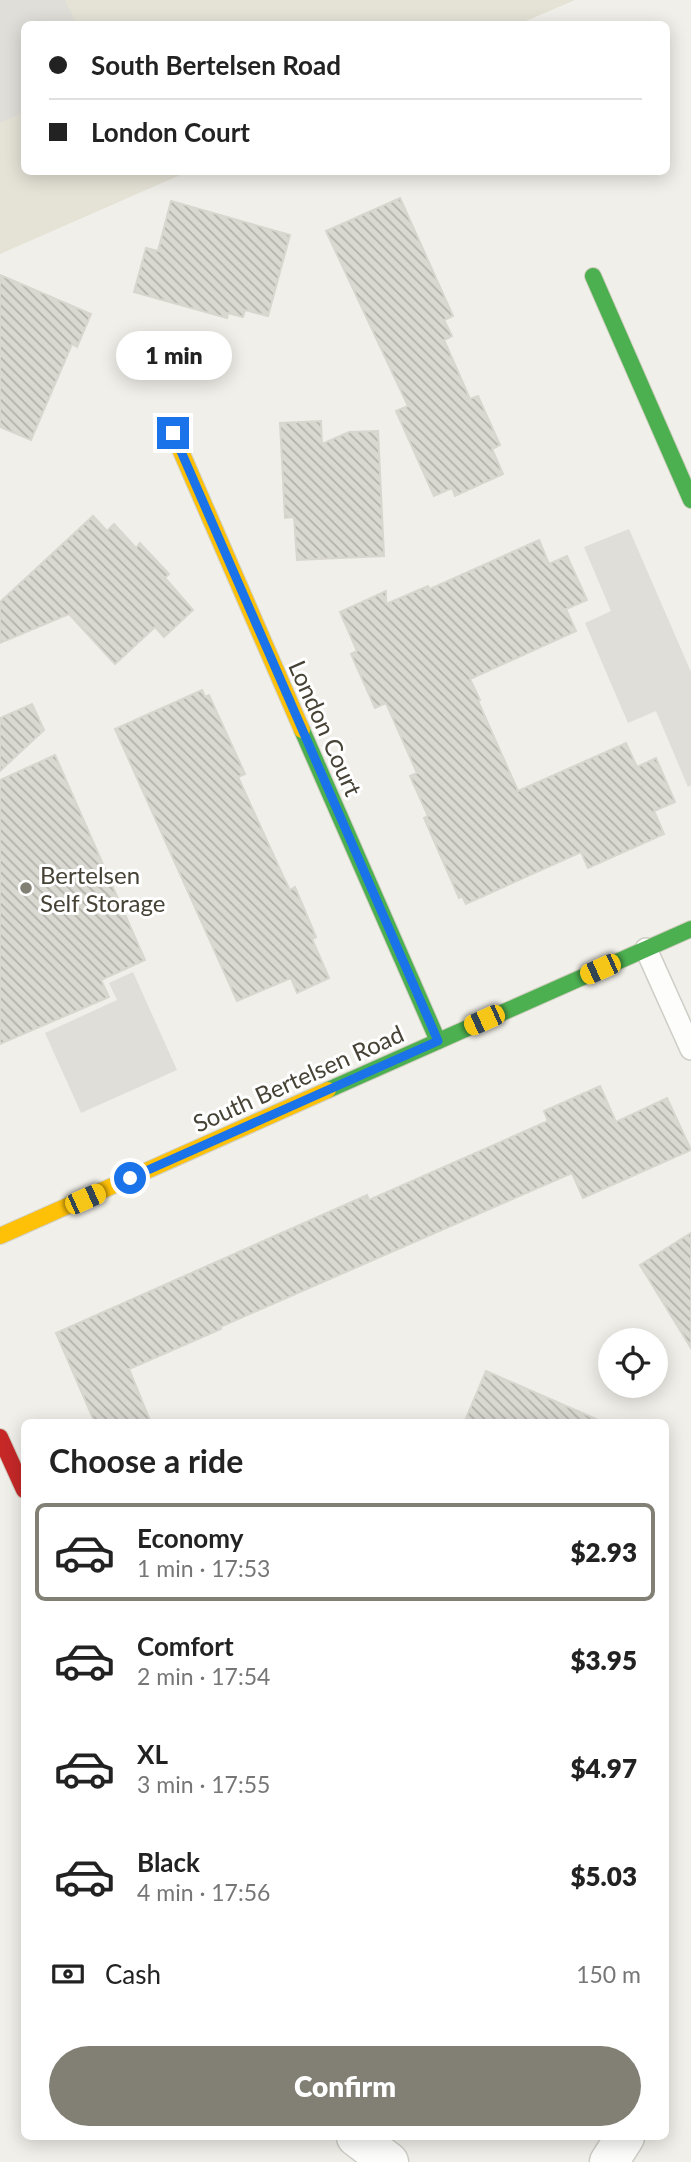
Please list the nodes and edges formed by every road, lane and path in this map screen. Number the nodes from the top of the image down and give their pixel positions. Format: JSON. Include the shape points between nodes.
{"nodes":[{"id":1,"x":593,"y":276,"type":"dead end"},
{"id":2,"x":173,"y":433,"type":"dead end"},
{"id":3,"x":691,"y":500,"type":"edge"},
{"id":4,"x":691,"y":929,"type":"edge"},
{"id":5,"x":646,"y":949,"type":"junction"},
{"id":6,"x":438,"y":1041,"type":"junction"},
{"id":7,"x":691,"y":1049,"type":"edge"},
{"id":8,"x":0,"y":1236,"type":"edge"},
{"id":9,"x":0,"y":1437,"type":"edge"},
{"id":10,"x":21,"y":1483,"type":"edge"},
{"id":11,"x":360,"y":2140,"type":"edge"},
{"id":12,"x":623,"y":2140,"type":"edge"},
{"id":13,"x":389,"y":2162,"type":"edge"},
{"id":14,"x":609,"y":2162,"type":"edge"}],
"edges":[{"from":1,"to":3,"type":"street"},
{"from":2,"to":6,"type":"street","name":"London Court"},
{"from":4,"to":5,"type":"street","name":"South Bertelsen Road"},
{"from":5,"to":6,"type":"street","name":"South Bertelsen Road"},
{"from":5,"to":7,"type":"lane"},
{"from":6,"to":8,"type":"street","name":"South Bertelsen Road"},
{"from":9,"to":10,"type":"street"},
{"from":11,"to":13,"type":"street"},
{"from":12,"to":14,"type":"street"}]}
